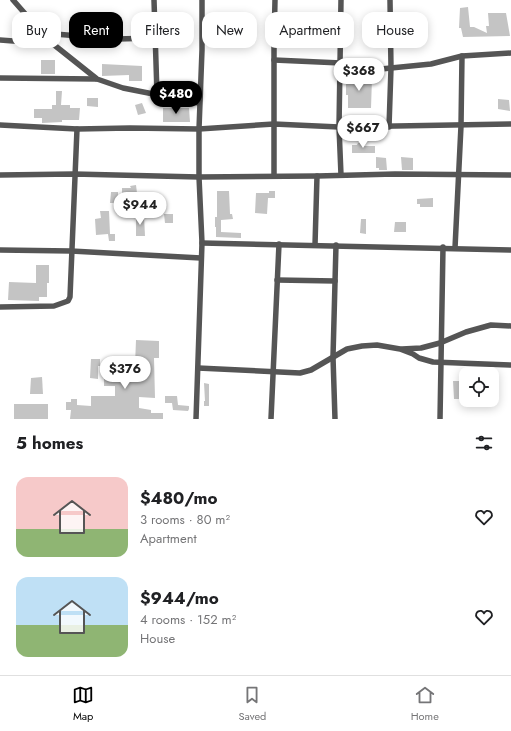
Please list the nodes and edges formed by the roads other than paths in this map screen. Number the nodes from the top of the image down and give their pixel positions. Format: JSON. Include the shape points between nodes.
{"nodes":[{"id":1,"x":14,"y":0,"type":"edge"},
{"id":2,"x":154,"y":0,"type":"edge"},
{"id":3,"x":202,"y":0,"type":"edge"},
{"id":4,"x":275,"y":0,"type":"edge"},
{"id":5,"x":341,"y":0,"type":"edge"},
{"id":6,"x":390,"y":0,"type":"edge"},
{"id":7,"x":24,"y":12,"type":"edge"},
{"id":8,"x":154,"y":12,"type":"edge"},
{"id":9,"x":61,"y":34,"type":"edge"},
{"id":10,"x":131,"y":38,"type":"edge"},
{"id":11,"x":0,"y":40,"type":"edge"},
{"id":12,"x":12,"y":41,"type":"edge"},
{"id":13,"x":58,"y":48,"type":"edge"},
{"id":14,"x":155,"y":48,"type":"edge"},
{"id":15,"x":511,"y":53,"type":"edge"},
{"id":16,"x":462,"y":56,"type":"junction"},
{"id":17,"x":274,"y":60,"type":"junction"},
{"id":18,"x":341,"y":63,"type":"junction"},
{"id":19,"x":391,"y":68,"type":"junction"},
{"id":20,"x":0,"y":78,"type":"edge"},
{"id":21,"x":97,"y":79,"type":"junction"},
{"id":22,"x":157,"y":94,"type":"junction"},
{"id":23,"x":199,"y":103,"type":"junction"},
{"id":24,"x":0,"y":124,"type":"edge"},
{"id":25,"x":274,"y":124,"type":"junction"},
{"id":26,"x":511,"y":124,"type":"edge"},
{"id":27,"x":461,"y":126,"type":"junction"},
{"id":28,"x":339,"y":127,"type":"junction"},
{"id":29,"x":389,"y":127,"type":"junction"},
{"id":30,"x":77,"y":129,"type":"junction"},
{"id":31,"x":199,"y":129,"type":"junction"},
{"id":32,"x":74,"y":174,"type":"junction"},
{"id":33,"x":341,"y":174,"type":"junction"},
{"id":34,"x":0,"y":175,"type":"edge"},
{"id":35,"x":274,"y":175,"type":"junction"},
{"id":36,"x":458,"y":175,"type":"junction"},
{"id":37,"x":511,"y":175,"type":"edge"},
{"id":38,"x":317,"y":176,"type":"junction"},
{"id":39,"x":199,"y":177,"type":"junction"},
{"id":40,"x":202,"y":243,"type":"junction"},
{"id":41,"x":279,"y":244,"type":"junction"},
{"id":42,"x":315,"y":245,"type":"junction"},
{"id":43,"x":336,"y":245,"type":"junction"},
{"id":44,"x":443,"y":247,"type":"junction"},
{"id":45,"x":455,"y":248,"type":"junction"},
{"id":46,"x":0,"y":250,"type":"edge"},
{"id":47,"x":511,"y":250,"type":"edge"},
{"id":48,"x":71,"y":251,"type":"junction"},
{"id":49,"x":201,"y":258,"type":"junction"},
{"id":50,"x":277,"y":280,"type":"junction"},
{"id":51,"x":335,"y":281,"type":"junction"},
{"id":52,"x":0,"y":307,"type":"edge"},
{"id":53,"x":511,"y":326,"type":"edge"},
{"id":54,"x":440,"y":343,"type":"junction"},
{"id":55,"x":400,"y":349,"type":"junction"},
{"id":56,"x":333,"y":357,"type":"junction"},
{"id":57,"x":441,"y":362,"type":"junction"},
{"id":58,"x":511,"y":365,"type":"edge"},
{"id":59,"x":198,"y":368,"type":"junction"},
{"id":60,"x":273,"y":372,"type":"junction"},
{"id":61,"x":196,"y":419,"type":"edge"},
{"id":62,"x":271,"y":419,"type":"edge"},
{"id":63,"x":335,"y":419,"type":"edge"},
{"id":64,"x":440,"y":419,"type":"edge"}],
"edges":[{"from":1,"to":7,"type":"street"},
{"from":2,"to":8,"type":"street"},
{"from":3,"to":23,"type":"street"},
{"from":4,"to":17,"type":"street"},
{"from":5,"to":18,"type":"street"},
{"from":6,"to":19,"type":"street"},
{"from":9,"to":10,"type":"street"},
{"from":11,"to":12,"type":"street"},
{"from":13,"to":21,"type":"street"},
{"from":14,"to":22,"type":"street"},
{"from":15,"to":16,"type":"street"},
{"from":16,"to":19,"type":"street","via":[[431,64]]},
{"from":16,"to":27,"type":"street"},
{"from":17,"to":18,"type":"street"},
{"from":17,"to":25,"type":"street"},
{"from":18,"to":19,"type":"street","via":[[352,67]]},
{"from":18,"to":28,"type":"street"},
{"from":19,"to":29,"type":"street"},
{"from":20,"to":21,"type":"street"},
{"from":21,"to":22,"type":"street","via":[[123,88]]},
{"from":22,"to":23,"type":"street"},
{"from":23,"to":31,"type":"street"},
{"from":24,"to":30,"type":"street"},
{"from":25,"to":28,"type":"street"},
{"from":25,"to":31,"type":"street"},
{"from":25,"to":35,"type":"street"},
{"from":26,"to":27,"type":"street"},
{"from":27,"to":29,"type":"street"},
{"from":27,"to":36,"type":"street"},
{"from":28,"to":29,"type":"street"},
{"from":28,"to":33,"type":"street"},
{"from":30,"to":31,"type":"street"},
{"from":30,"to":32,"type":"street"},
{"from":31,"to":39,"type":"street"},
{"from":32,"to":34,"type":"street"},
{"from":32,"to":39,"type":"street"},
{"from":32,"to":48,"type":"street"},
{"from":33,"to":36,"type":"street"},
{"from":33,"to":38,"type":"street"},
{"from":35,"to":38,"type":"street"},
{"from":35,"to":39,"type":"street"},
{"from":36,"to":37,"type":"street"},
{"from":36,"to":45,"type":"street"},
{"from":38,"to":42,"type":"street"},
{"from":39,"to":40,"type":"street"},
{"from":40,"to":41,"type":"street"},
{"from":40,"to":49,"type":"street"},
{"from":41,"to":42,"type":"street"},
{"from":41,"to":50,"type":"street"},
{"from":42,"to":43,"type":"street"},
{"from":43,"to":44,"type":"street"},
{"from":43,"to":51,"type":"street"},
{"from":44,"to":45,"type":"street"},
{"from":44,"to":54,"type":"street"},
{"from":45,"to":47,"type":"street"},
{"from":46,"to":48,"type":"street"},
{"from":48,"to":49,"type":"street"},
{"from":48,"to":52,"type":"street","via":[[68,301],[54,306]]},
{"from":49,"to":59,"type":"street"},
{"from":50,"to":51,"type":"street"},
{"from":50,"to":60,"type":"street"},
{"from":51,"to":56,"type":"street"},
{"from":53,"to":54,"type":"street","via":[[491,325],[476,328]]},
{"from":54,"to":55,"type":"street","via":[[421,348]]},
{"from":54,"to":57,"type":"street"},
{"from":55,"to":56,"type":"street","via":[[377,345],[362,346],[347,349]]},
{"from":55,"to":57,"type":"street","via":[[426,361]]},
{"from":56,"to":60,"type":"street","via":[[306,372]]},
{"from":56,"to":63,"type":"street"},
{"from":57,"to":58,"type":"street"},
{"from":57,"to":64,"type":"street"},
{"from":59,"to":60,"type":"street"},
{"from":59,"to":61,"type":"street"},
{"from":60,"to":62,"type":"street"}]}
